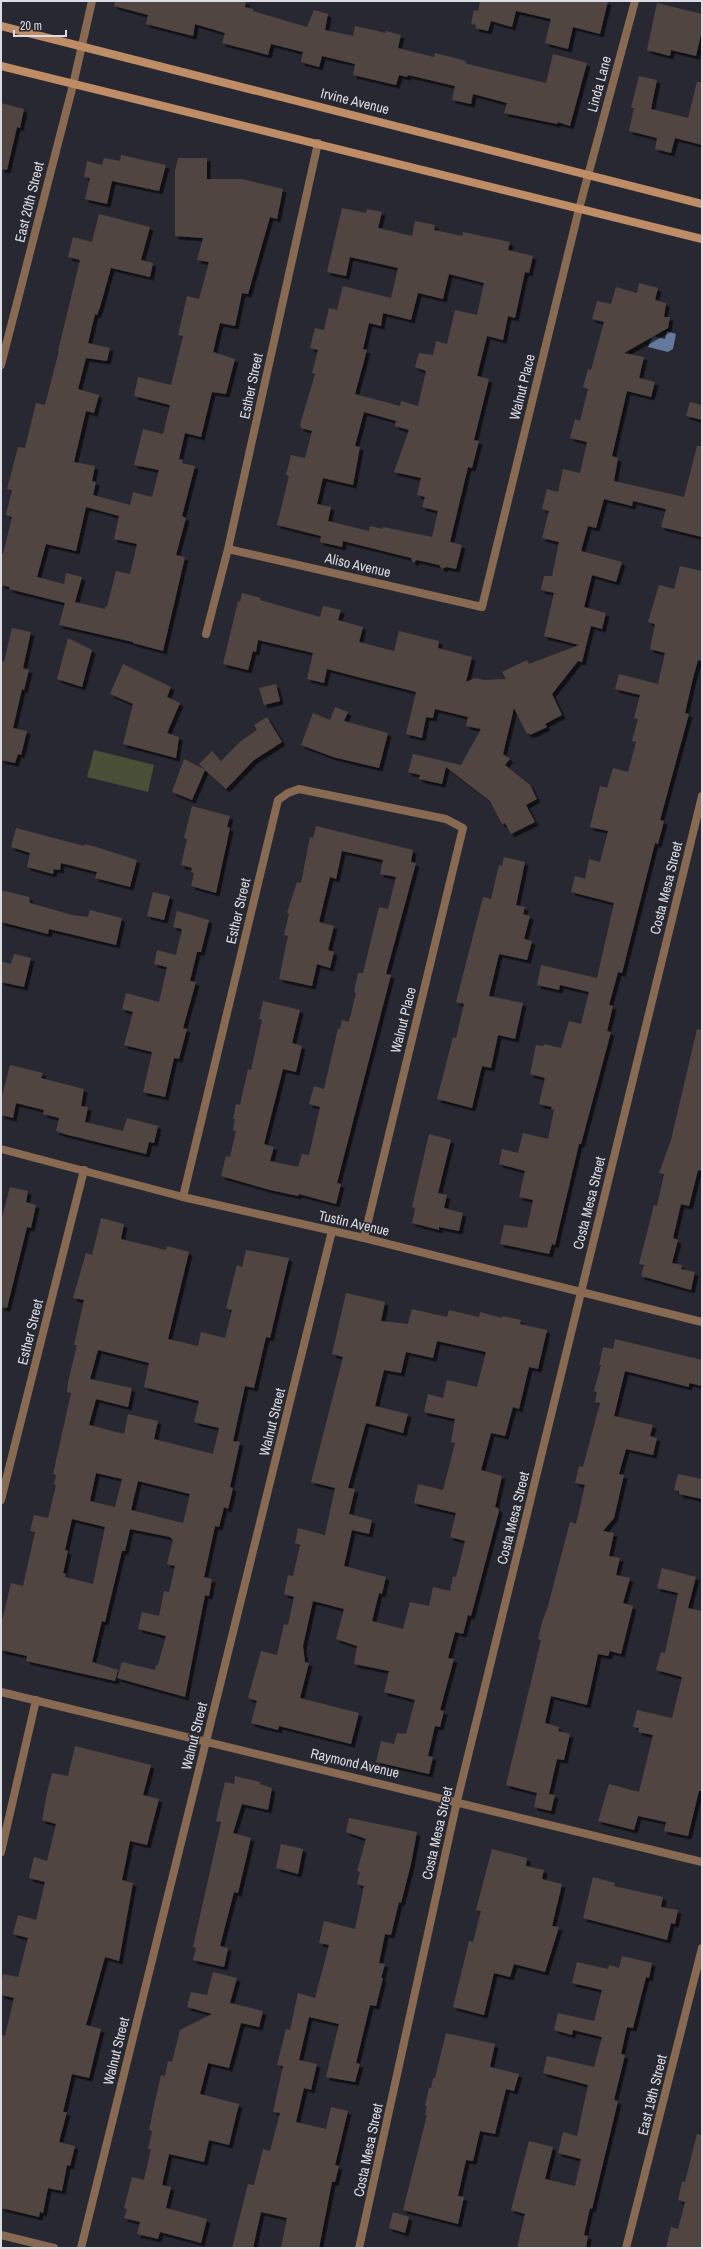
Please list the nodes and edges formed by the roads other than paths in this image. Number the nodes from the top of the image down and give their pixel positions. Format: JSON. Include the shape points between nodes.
{"nodes":[{"id":1,"x":92,"y":1,"type":"edge"},
{"id":2,"x":635,"y":1,"type":"edge"},
{"id":3,"x":1,"y":26,"type":"edge"},
{"id":4,"x":82,"y":45,"type":"junction"},
{"id":5,"x":1,"y":66,"type":"edge"},
{"id":6,"x":73,"y":85,"type":"junction"},
{"id":7,"x":318,"y":143,"type":"junction"},
{"id":8,"x":588,"y":173,"type":"junction"},
{"id":9,"x":702,"y":204,"type":"edge"},
{"id":10,"x":579,"y":209,"type":"junction"},
{"id":11,"x":702,"y":239,"type":"edge"},
{"id":12,"x":3,"y":351,"type":"edge"},
{"id":13,"x":1,"y":364,"type":"edge"},
{"id":14,"x":228,"y":548,"type":"junction"},
{"id":15,"x":482,"y":608,"type":"joint"},
{"id":16,"x":206,"y":634,"type":"dead end"},
{"id":17,"x":702,"y":796,"type":"edge"},
{"id":18,"x":446,"y":819,"type":"joint"},
{"id":19,"x":1,"y":1149,"type":"edge"},
{"id":20,"x":84,"y":1170,"type":"junction"},
{"id":21,"x":183,"y":1197,"type":"junction"},
{"id":22,"x":332,"y":1231,"type":"junction"},
{"id":23,"x":364,"y":1238,"type":"junction"},
{"id":24,"x":581,"y":1292,"type":"junction"},
{"id":25,"x":702,"y":1322,"type":"edge"},
{"id":26,"x":1,"y":1500,"type":"edge"},
{"id":27,"x":1,"y":1692,"type":"edge"},
{"id":28,"x":36,"y":1700,"type":"junction"},
{"id":29,"x":206,"y":1741,"type":"junction"},
{"id":30,"x":457,"y":1801,"type":"junction"},
{"id":31,"x":1,"y":1852,"type":"edge"},
{"id":32,"x":702,"y":1862,"type":"edge"},
{"id":33,"x":702,"y":1948,"type":"edge"},
{"id":34,"x":1,"y":2235,"type":"edge"},
{"id":35,"x":54,"y":2248,"type":"edge"},
{"id":36,"x":81,"y":2248,"type":"edge"},
{"id":37,"x":359,"y":2248,"type":"edge"},
{"id":38,"x":626,"y":2248,"type":"edge"}],
"edges":[{"from":1,"to":4,"type":"street","name":"East 20th Street"},
{"from":2,"to":8,"type":"street","name":"Linda Lane"},
{"from":3,"to":4,"type":"main road","name":"Irvine Avenue"},
{"from":4,"to":6,"type":"street","name":"East 20th Street"},
{"from":4,"to":8,"type":"main road","name":"Irvine Avenue","via":[[190,75]]},
{"from":5,"to":6,"type":"main road"},
{"from":6,"to":7,"type":"main road"},
{"from":6,"to":12,"type":"street","name":"East 20th Street"},
{"from":7,"to":10,"type":"main road"},
{"from":7,"to":14,"type":"street","name":"Esther Street"},
{"from":8,"to":9,"type":"main road","name":"Irvine Avenue"},
{"from":8,"to":10,"type":"street","name":"Walnut Place"},
{"from":10,"to":11,"type":"main road"},
{"from":10,"to":15,"type":"street","name":"Walnut Place"},
{"from":12,"to":13,"type":"street","name":"East 20th Street"},
{"from":14,"to":15,"type":"street","name":"Aliso Avenue"},
{"from":14,"to":16,"type":"street","name":"Esther Street"},
{"from":17,"to":24,"type":"street","name":"Costa Mesa Street"},
{"from":18,"to":21,"type":"street","name":"Esther Street","via":[[299,789],[278,800]]},
{"from":18,"to":23,"type":"street","name":"Walnut Place","via":[[463,828]]},
{"from":19,"to":20,"type":"street","name":"Tustin Avenue"},
{"from":20,"to":21,"type":"street","name":"Tustin Avenue"},
{"from":20,"to":26,"type":"street","name":"Esther Street"},
{"from":21,"to":22,"type":"street","name":"Tustin Avenue"},
{"from":22,"to":23,"type":"street","name":"Tustin Avenue"},
{"from":22,"to":29,"type":"street","name":"Walnut Street"},
{"from":23,"to":24,"type":"street","name":"Tustin Avenue"},
{"from":24,"to":25,"type":"street","name":"Tustin Avenue"},
{"from":24,"to":30,"type":"street","name":"Costa Mesa Street"},
{"from":27,"to":28,"type":"street","name":"Raymond Avenue"},
{"from":28,"to":29,"type":"street","name":"Raymond Avenue"},
{"from":28,"to":31,"type":"street"},
{"from":29,"to":30,"type":"street","name":"Raymond Avenue"},
{"from":29,"to":36,"type":"street","name":"Walnut Street"},
{"from":30,"to":32,"type":"street","name":"Raymond Avenue"},
{"from":30,"to":37,"type":"street","name":"Costa Mesa Street"},
{"from":33,"to":38,"type":"street","name":"East 19th Street"},
{"from":34,"to":35,"type":"street"}]}
